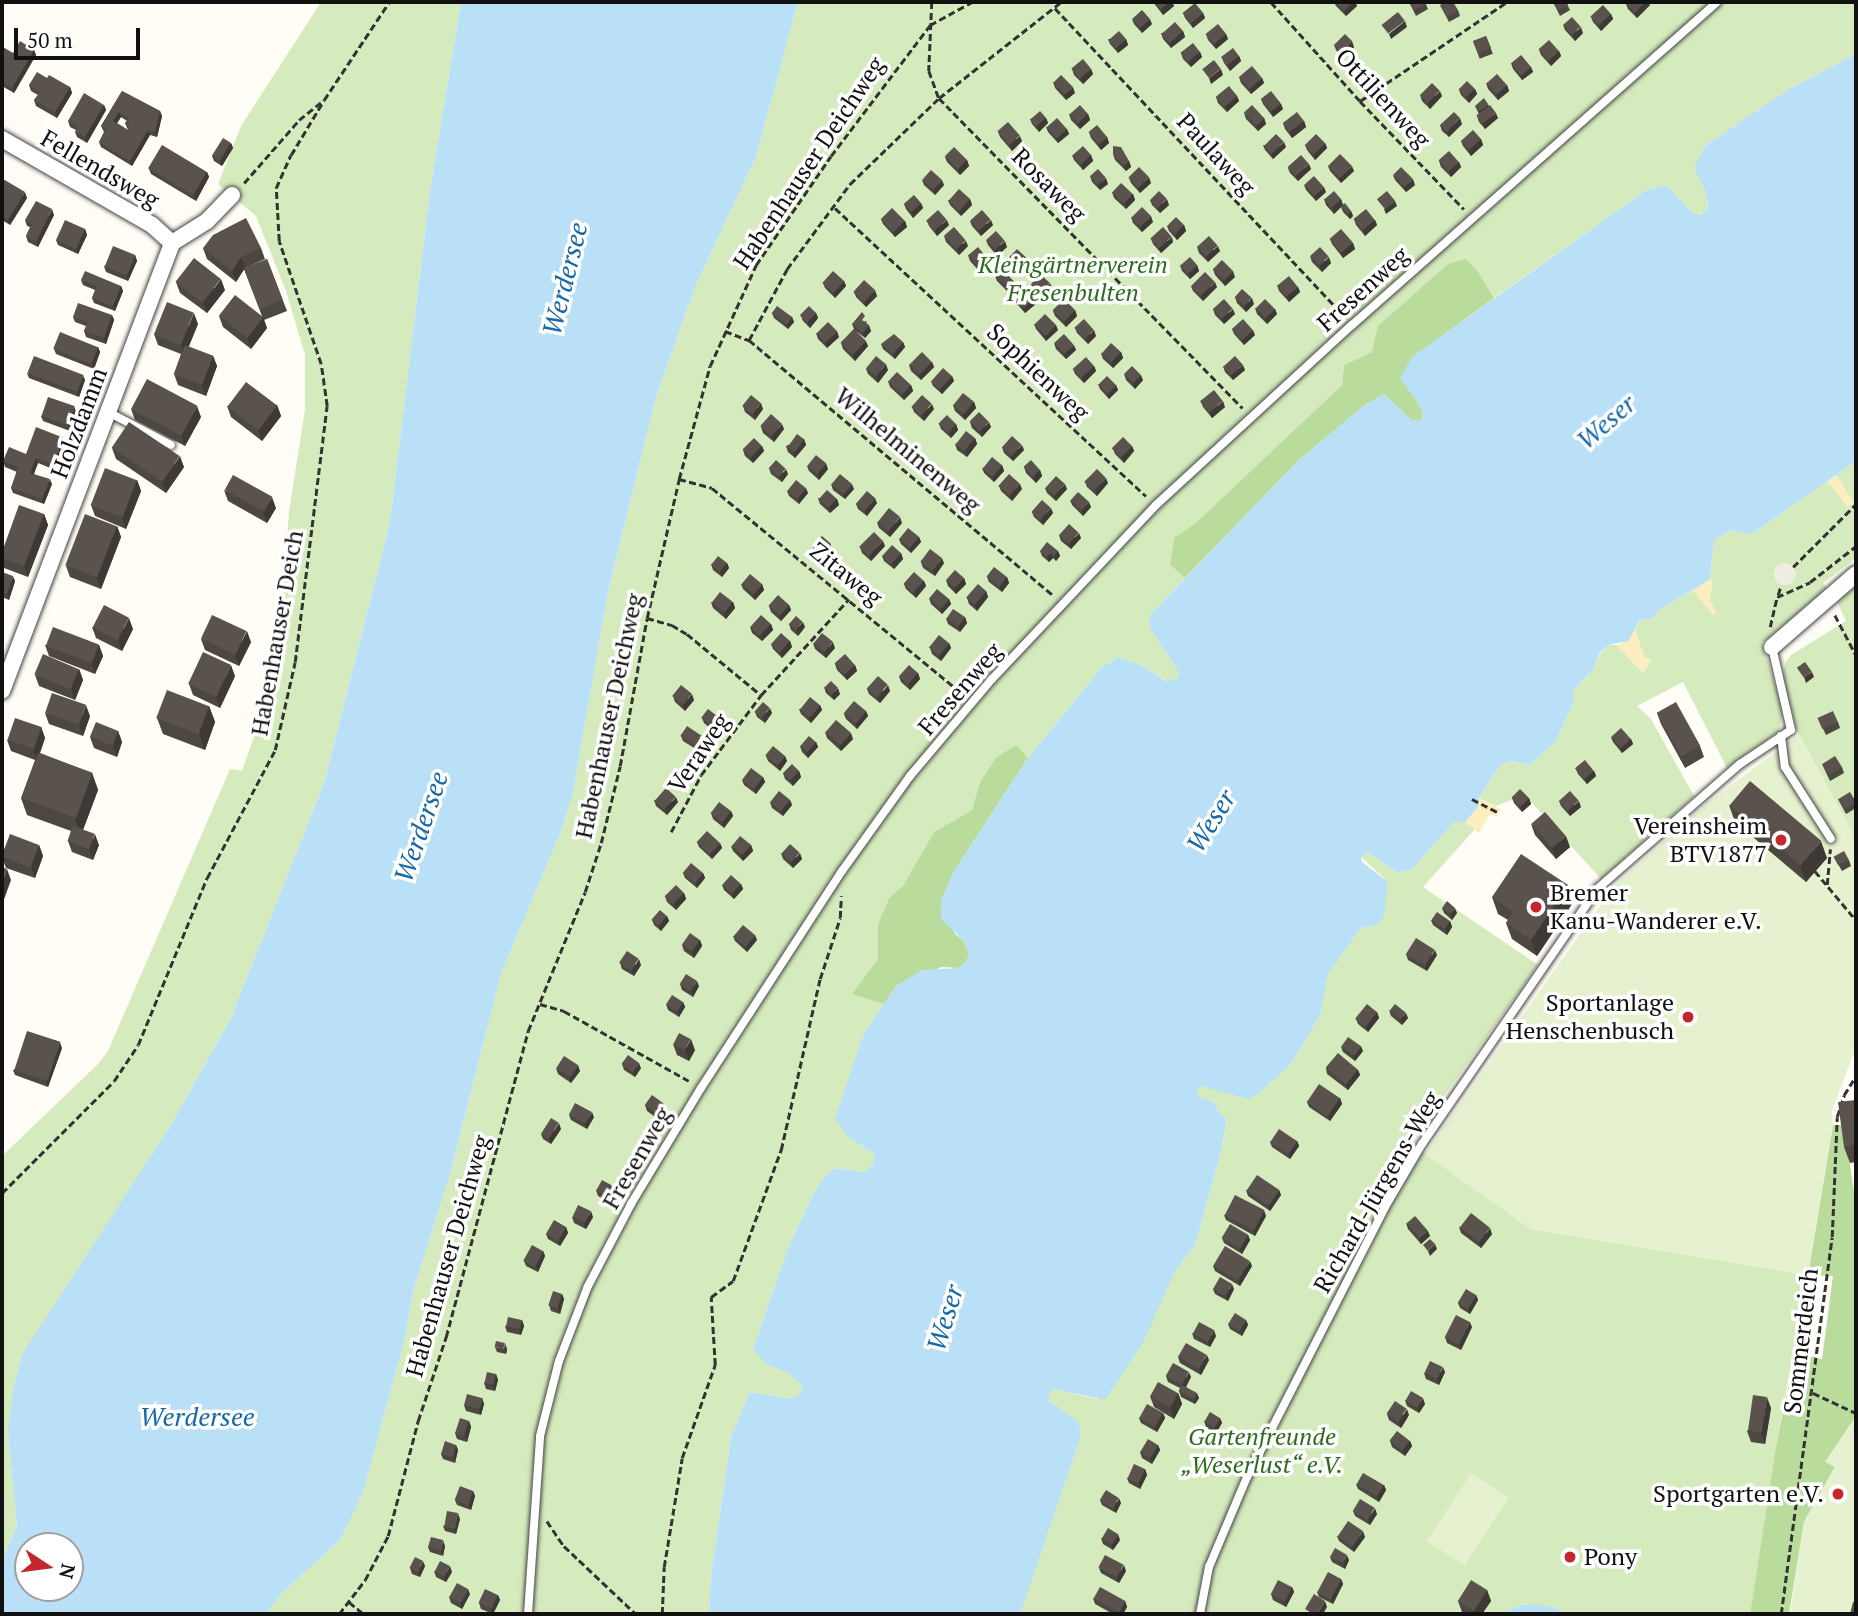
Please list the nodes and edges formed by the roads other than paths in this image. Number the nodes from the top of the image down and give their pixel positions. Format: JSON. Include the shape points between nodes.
{"nodes":[{"id":1,"x":1717,"y":2,"type":"edge"},
{"id":2,"x":2,"y":139,"type":"edge"},
{"id":3,"x":232,"y":195,"type":"road end"},
{"id":4,"x":172,"y":243,"type":"junction"},
{"id":5,"x":108,"y":412,"type":"junction"},
{"id":6,"x":171,"y":445,"type":"dead end"},
{"id":7,"x":1856,"y":574,"type":"edge"},
{"id":8,"x":1772,"y":647,"type":"joint"},
{"id":9,"x":2,"y":691,"type":"edge"},
{"id":10,"x":1781,"y":736,"type":"junction"},
{"id":11,"x":1830,"y":839,"type":"road end"},
{"id":12,"x":528,"y":1614,"type":"edge"},
{"id":13,"x":1200,"y":1614,"type":"edge"}],
"edges":[{"from":1,"to":12,"type":"lane","name":"Fresenweg","via":[[1156,505],[910,776],[701,1088],[588,1286],[559,1361],[540,1436]]},
{"from":2,"to":4,"type":"street","name":"Fellendsweg","via":[[152,225]]},
{"from":3,"to":4,"type":"street","via":[[206,221]]},
{"from":4,"to":5,"type":"street","name":"Holzdamm"},
{"from":5,"to":6,"type":"lane"},
{"from":5,"to":9,"type":"street","name":"Holzdamm"},
{"from":7,"to":8,"type":"street"},
{"from":8,"to":10,"type":"lane","via":[[1791,730]]},
{"from":10,"to":11,"type":"lane","via":[[1785,767]]},
{"from":10,"to":13,"type":"lane","name":"Richard-Jürgens-Weg","via":[[1740,764],[1598,890],[1422,1144],[1247,1477],[1209,1567]]}]}
